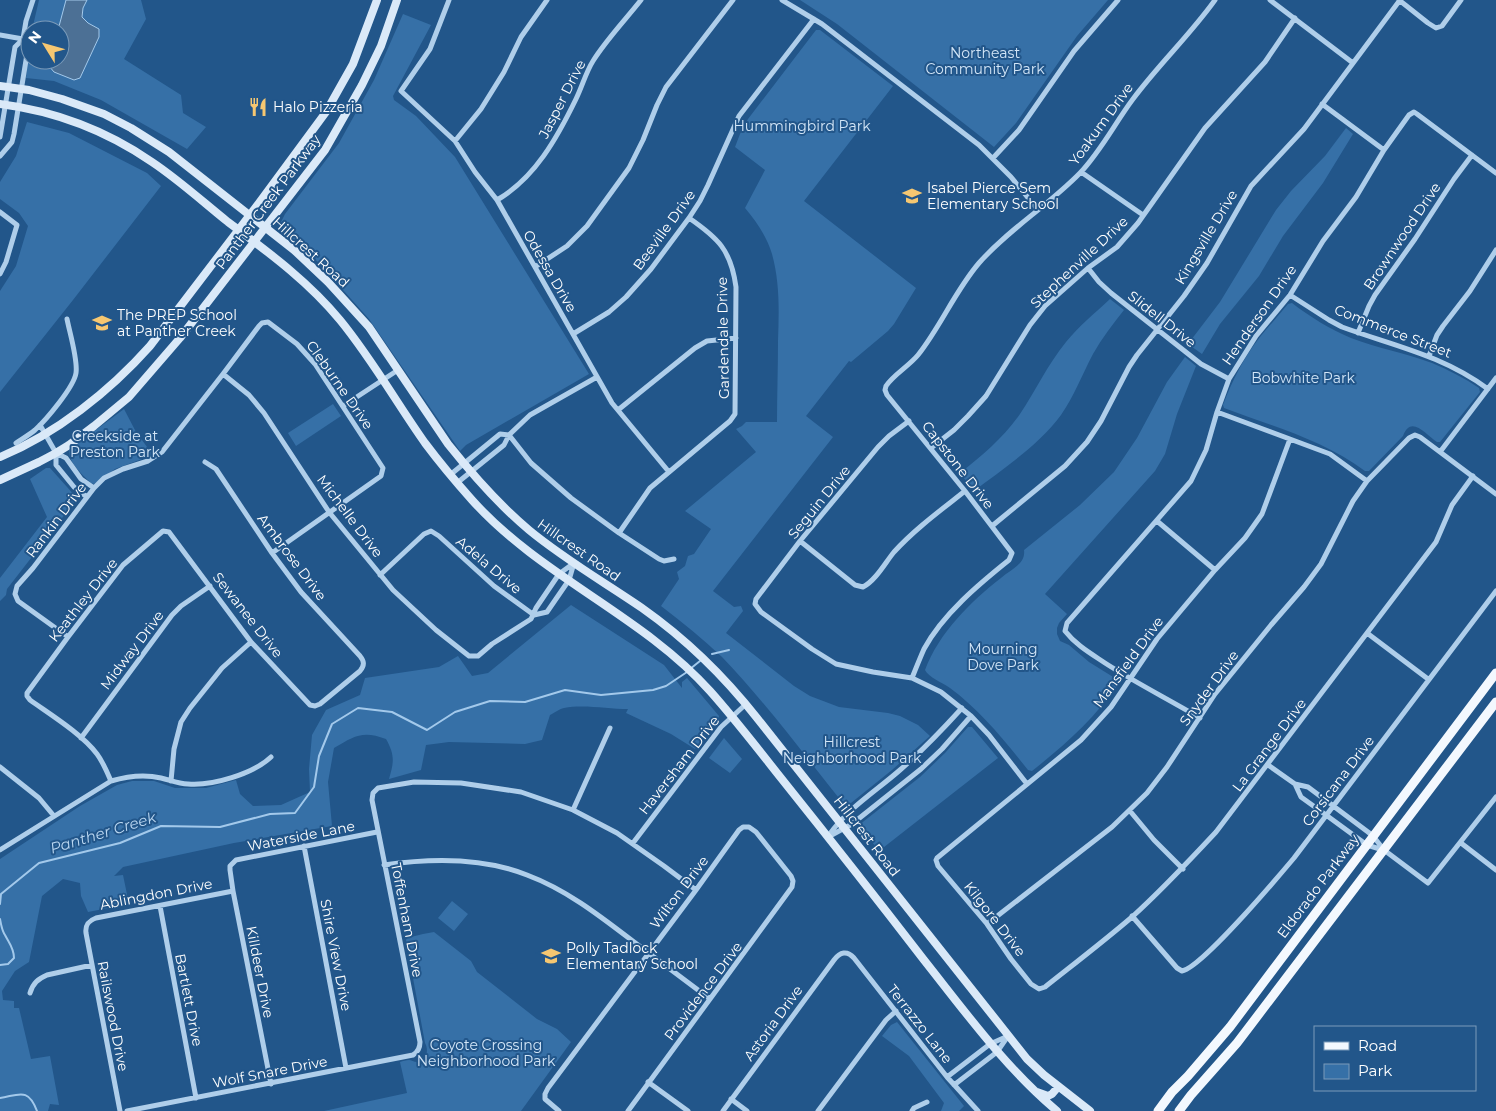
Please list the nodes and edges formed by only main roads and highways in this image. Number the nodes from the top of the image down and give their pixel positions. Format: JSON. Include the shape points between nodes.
{"nodes":[{"id":1,"x":377,"y":0,"type":"edge"},
{"id":2,"x":397,"y":0,"type":"edge"},
{"id":3,"x":0,"y":86,"type":"edge"},
{"id":4,"x":3,"y":104,"type":"edge"},
{"id":5,"x":250,"y":216,"type":"junction"},
{"id":6,"x":265,"y":227,"type":"junction"},
{"id":7,"x":239,"y":230,"type":"junction"},
{"id":8,"x":254,"y":241,"type":"junction"},
{"id":9,"x":150,"y":346,"type":"junction"},
{"id":10,"x":164,"y":356,"type":"junction"},
{"id":11,"x":0,"y":457,"type":"edge"},
{"id":12,"x":0,"y":480,"type":"edge"},
{"id":13,"x":1496,"y":673,"type":"edge"},
{"id":14,"x":1496,"y":702,"type":"edge"},
{"id":15,"x":1225,"y":1033,"type":"junction"},
{"id":16,"x":1237,"y":1043,"type":"junction"},
{"id":17,"x":1058,"y":1087,"type":"junction"},
{"id":18,"x":1033,"y":1090,"type":"junction"},
{"id":19,"x":1057,"y":1111,"type":"edge"},
{"id":20,"x":1090,"y":1111,"type":"edge"},
{"id":21,"x":1158,"y":1111,"type":"edge"},
{"id":22,"x":1179,"y":1111,"type":"edge"}],
"edges":[{"from":1,"to":5,"type":"main road","name":"Panther Creek Parkway","via":[[352,64],[326,112]]},
{"from":2,"to":6,"type":"main road","name":"Panther Creek Parkway","via":[[381,46],[342,121],[325,150]]},
{"from":3,"to":5,"type":"main road","name":"Hillcrest Road","via":[[76,103],[131,128],[169,152]]},
{"from":4,"to":7,"type":"main road","name":"Hillcrest Road","via":[[70,121],[124,145],[162,169]]},
{"from":5,"to":6,"type":"main road","name":"Hillcrest Road"},
{"from":5,"to":7,"type":"main road","name":"Panther Creek Parkway"},
{"from":6,"to":8,"type":"main road","name":"Panther Creek Parkway"},
{"from":6,"to":17,"type":"main road","name":"Hillcrest Road","via":[[328,282],[369,327],[448,444],[506,508],[529,530],[682,638],[715,669],[1008,1036],[1027,1059]]},
{"from":7,"to":8,"type":"main road","name":"Hillcrest Road"},
{"from":7,"to":9,"type":"main road","name":"Panther Creek Parkway"},
{"from":8,"to":10,"type":"main road","name":"Panther Creek Parkway"},
{"from":8,"to":18,"type":"main road","name":"Hillcrest Road","via":[[285,265],[338,317],[366,352],[424,441],[474,503],[530,554],[646,635],[702,683],[732,716],[990,1044]]},
{"from":9,"to":10,"type":"main road"},
{"from":9,"to":11,"type":"main road","name":"Panther Creek Parkway","via":[[112,386],[46,434]]},
{"from":10,"to":12,"type":"main road","name":"Panther Creek Parkway","via":[[129,397],[69,445]]},
{"from":13,"to":15,"type":"main road","name":"Eldorado Parkway"},
{"from":14,"to":16,"type":"main road"},
{"from":15,"to":16,"type":"main road"},
{"from":15,"to":21,"type":"main road","name":"Eldorado Parkway"},
{"from":16,"to":22,"type":"main road"},
{"from":17,"to":18,"type":"main road","via":[[1048,1096]]},
{"from":17,"to":20,"type":"main road","name":"Hillcrest Road"},
{"from":18,"to":19,"type":"main road","name":"Hillcrest Road"}]}
